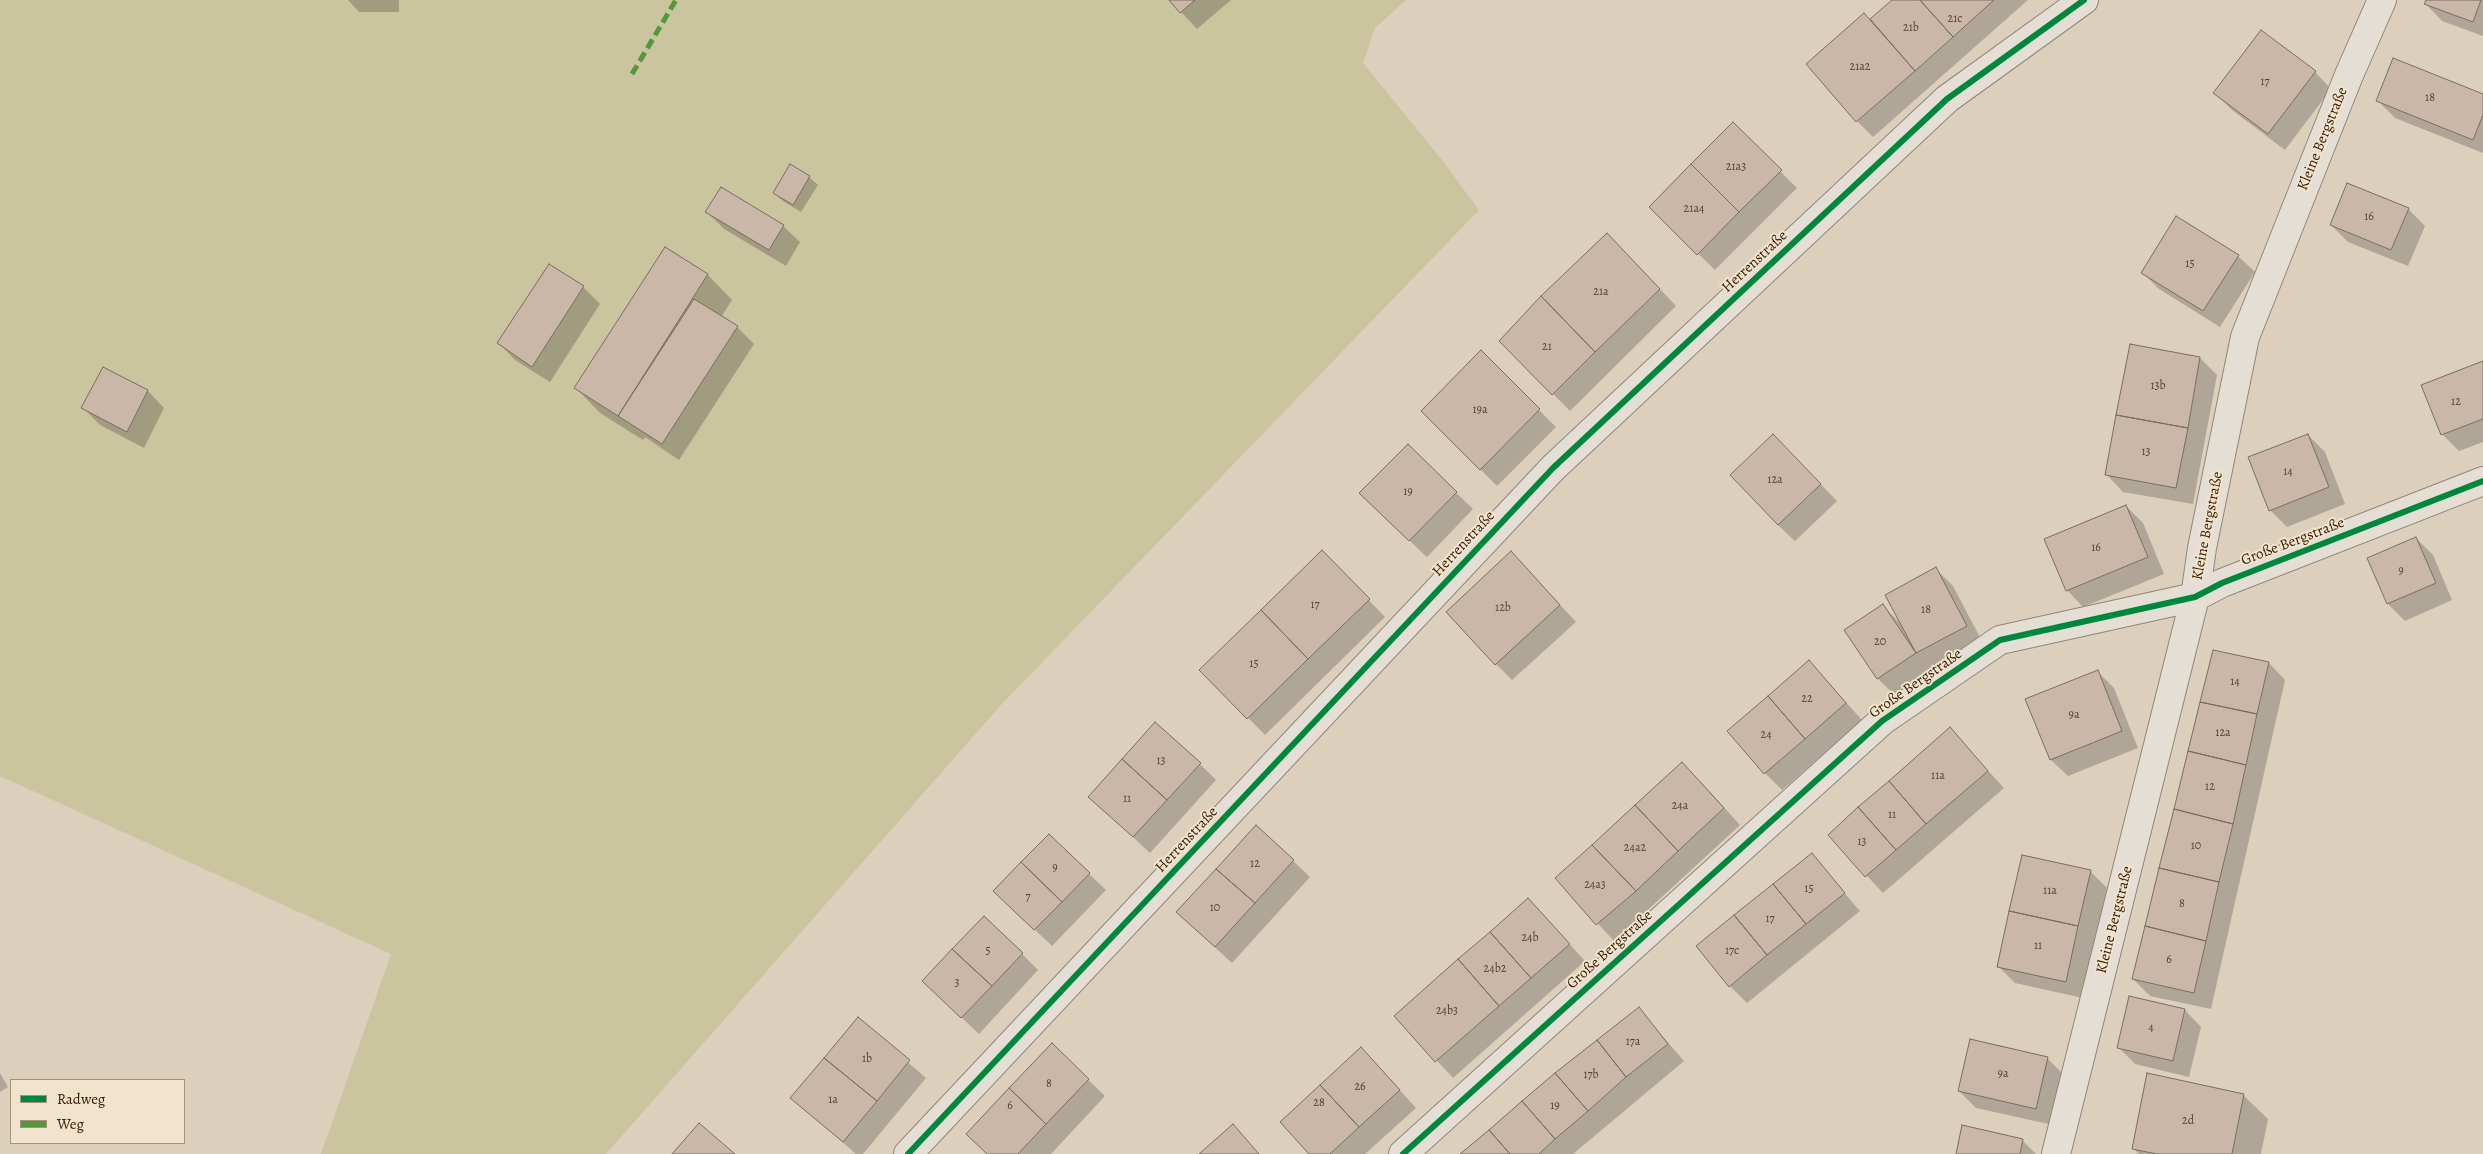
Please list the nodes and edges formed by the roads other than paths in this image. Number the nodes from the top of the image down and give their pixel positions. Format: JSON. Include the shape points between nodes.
{"nodes":[{"id":1,"x":2084,"y":0,"type":"edge"},
{"id":2,"x":2382,"y":0,"type":"edge"},
{"id":3,"x":2483,"y":481,"type":"edge"},
{"id":4,"x":2195,"y":597,"type":"junction"},
{"id":5,"x":908,"y":1154,"type":"edge"},
{"id":6,"x":1403,"y":1154,"type":"edge"},
{"id":7,"x":2056,"y":1154,"type":"edge"}],
"edges":[{"from":1,"to":5,"type":"street","name":"Herrenstraße","via":[[1947,99],[1553,468]]},
{"from":2,"to":4,"type":"street","name":"Kleine Bergstraße","via":[[2349,74],[2245,336]]},
{"from":3,"to":4,"type":"street","name":"Große Bergstraße","via":[[2222,583]]},
{"from":4,"to":6,"type":"street","name":"Große Bergstraße","via":[[2000,640],[1882,721]]},
{"from":4,"to":7,"type":"street","name":"Kleine Bergstraße"}]}
